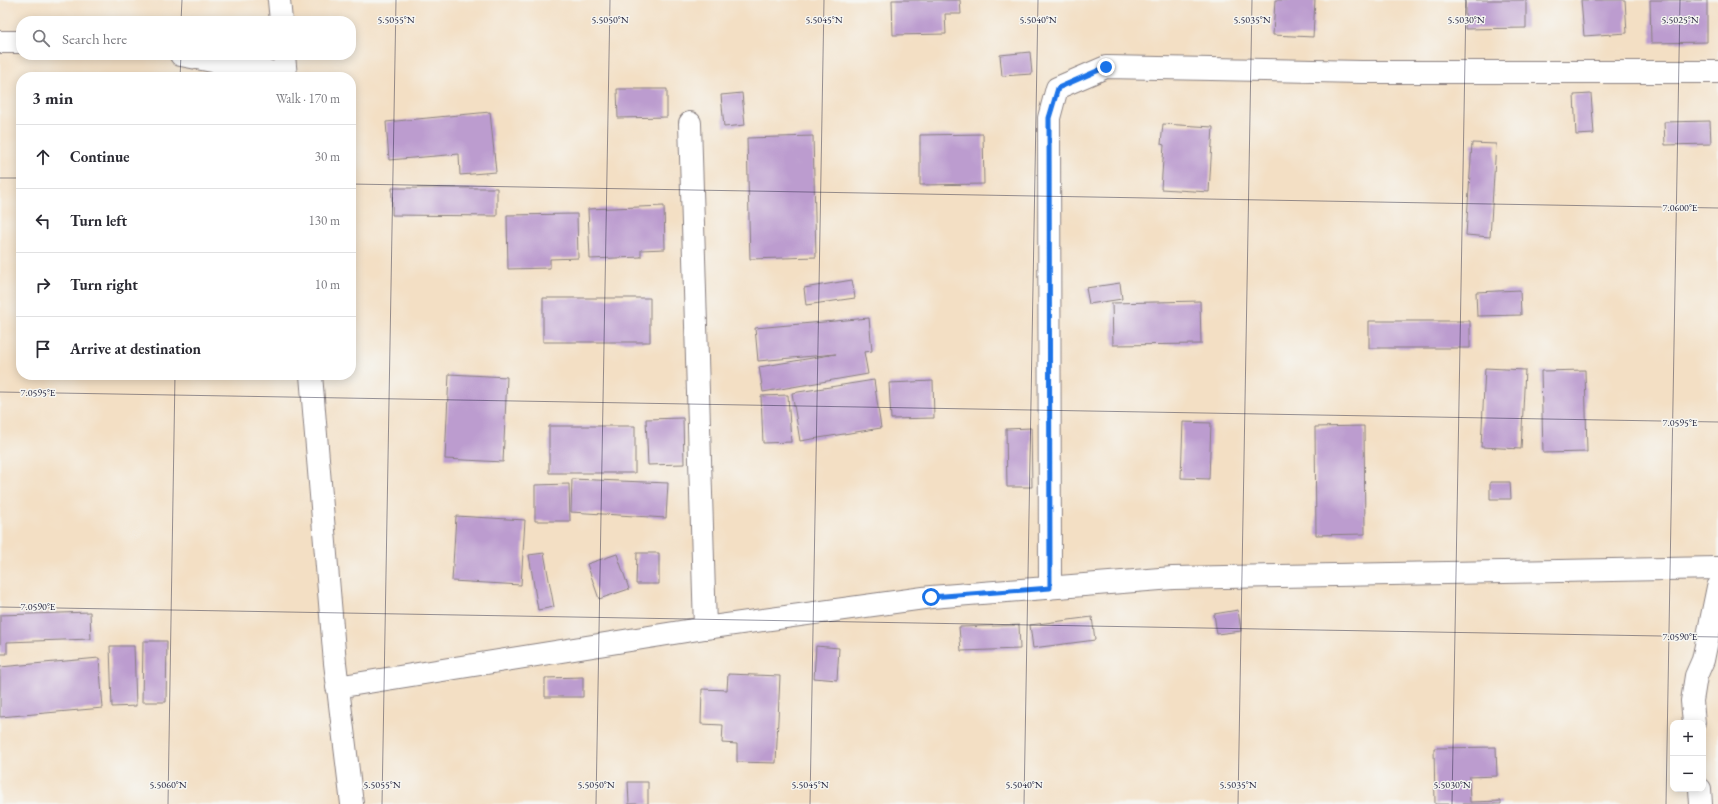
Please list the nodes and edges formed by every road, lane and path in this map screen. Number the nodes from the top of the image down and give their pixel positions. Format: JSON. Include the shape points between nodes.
{"nodes":[{"id":1,"x":280,"y":0,"type":"edge"},
{"id":2,"x":281,"y":16,"type":"edge"},
{"id":3,"x":0,"y":42,"type":"edge"},
{"id":4,"x":16,"y":42,"type":"edge"},
{"id":5,"x":218,"y":60,"type":"edge"},
{"id":6,"x":285,"y":69,"type":"edge"},
{"id":7,"x":1718,"y":72,"type":"edge"},
{"id":8,"x":690,"y":123,"type":"dead end"},
{"id":9,"x":311,"y":380,"type":"edge"},
{"id":10,"x":1718,"y":568,"type":"edge"},
{"id":11,"x":1718,"y":587,"type":"edge"},
{"id":12,"x":1050,"y":588,"type":"junction"},
{"id":13,"x":705,"y":628,"type":"junction"},
{"id":14,"x":337,"y":687,"type":"junction"},
{"id":15,"x":1694,"y":720,"type":"edge"},
{"id":16,"x":1700,"y":792,"type":"edge"},
{"id":17,"x":352,"y":804,"type":"edge"},
{"id":18,"x":1701,"y":804,"type":"edge"}],
"edges":[{"from":1,"to":2,"type":"street"},
{"from":3,"to":4,"type":"street"},
{"from":5,"to":6,"type":"street"},
{"from":7,"to":12,"type":"street","via":[[1362,72],[1106,67],[1058,88],[1049,118]]},
{"from":8,"to":13,"type":"street"},
{"from":9,"to":14,"type":"street"},
{"from":10,"to":12,"type":"street","via":[[1173,578]]},
{"from":11,"to":15,"type":"street","via":[[1696,676],[1692,701]]},
{"from":12,"to":13,"type":"street","via":[[931,597]]},
{"from":13,"to":14,"type":"street"},
{"from":14,"to":17,"type":"street"},
{"from":16,"to":18,"type":"street"}]}
